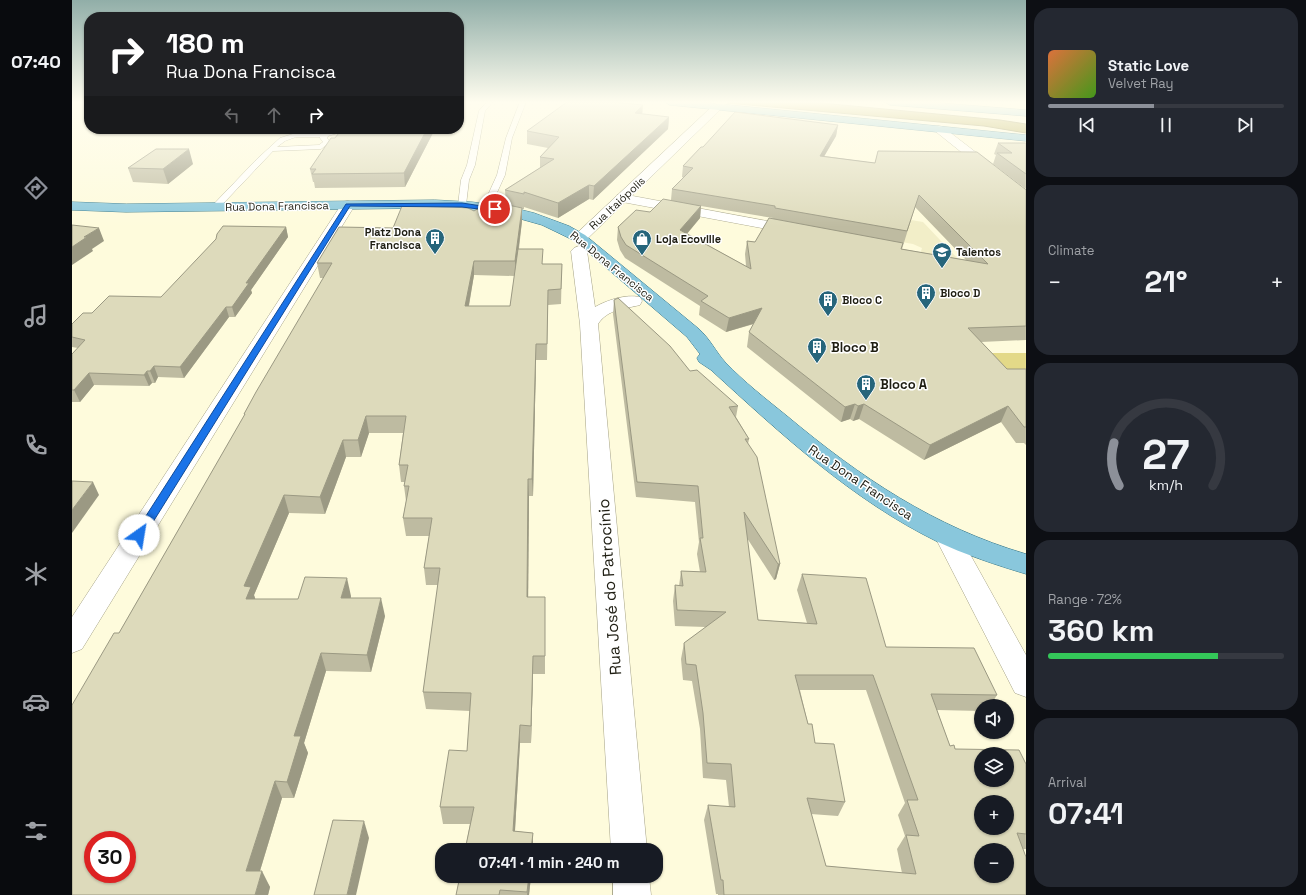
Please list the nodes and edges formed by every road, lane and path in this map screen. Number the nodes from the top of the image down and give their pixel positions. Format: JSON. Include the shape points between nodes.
{"nodes":[{"id":1,"x":276,"y":144,"type":"edge"},
{"id":2,"x":325,"y":144,"type":"edge"},
{"id":3,"x":475,"y":144,"type":"edge"},
{"id":4,"x":509,"y":144,"type":"edge"},
{"id":5,"x":679,"y":144,"type":"edge"},
{"id":6,"x":958,"y":144,"type":"edge"},
{"id":7,"x":271,"y":149,"type":"junction"},
{"id":8,"x":1026,"y":197,"type":"edge"},
{"id":9,"x":622,"y":198,"type":"junction"},
{"id":10,"x":348,"y":205,"type":"junction"},
{"id":11,"x":462,"y":205,"type":"junction"},
{"id":12,"x":72,"y":206,"type":"edge"},
{"id":13,"x":215,"y":207,"type":"junction"},
{"id":14,"x":486,"y":208,"type":"junction"},
{"id":15,"x":806,"y":232,"type":"edge"},
{"id":16,"x":580,"y":244,"type":"junction"},
{"id":17,"x":642,"y":299,"type":"junction"},
{"id":18,"x":589,"y":324,"type":"junction"},
{"id":19,"x":947,"y":535,"type":"junction"},
{"id":20,"x":1026,"y":564,"type":"edge"},
{"id":21,"x":72,"y":641,"type":"edge"},
{"id":22,"x":1026,"y":684,"type":"edge"},
{"id":23,"x":628,"y":843,"type":"edge"},
{"id":24,"x":631,"y":883,"type":"edge"},
{"id":25,"x":632,"y":895,"type":"edge"}],
"edges":[{"from":1,"to":7,"type":"lane"},
{"from":2,"to":7,"type":"lane","via":[[321,147]]},
{"from":3,"to":11,"type":"lane","via":[[465,180]]},
{"from":4,"to":14,"type":"lane","via":[[501,176]]},
{"from":5,"to":9,"type":"street","name":"Rua Itaiópolis"},
{"from":6,"to":8,"type":"street"},
{"from":7,"to":13,"type":"lane"},
{"from":9,"to":15,"type":"street"},
{"from":9,"to":16,"type":"street","name":"Rua Itaiópolis"},
{"from":10,"to":11,"type":"main road","name":"Rua Dona Francisca"},
{"from":10,"to":13,"type":"main road","name":"Rua Dona Francisca"},
{"from":10,"to":21,"type":"street"},
{"from":11,"to":14,"type":"main road","name":"Rua Dona Francisca"},
{"from":12,"to":13,"type":"main road","name":"Rua Dona Francisca"},
{"from":14,"to":16,"type":"main road","name":"Rua Dona Francisca","via":[[505,211]]},
{"from":16,"to":17,"type":"main road","name":"Rua Dona Francisca"},
{"from":16,"to":18,"type":"street","name":"Rua José do Patrocínio"},
{"from":17,"to":18,"type":"street","via":[[604,308]]},
{"from":17,"to":19,"type":"main road","name":"Rua Dona Francisca","via":[[700,340],[718,366],[793,434],[836,468],[910,516]]},
{"from":18,"to":23,"type":"street","name":"Rua José do Patrocínio"},
{"from":19,"to":20,"type":"main road","name":"Rua Dona Francisca"},
{"from":19,"to":22,"type":"street"},
{"from":24,"to":25,"type":"street"}]}
